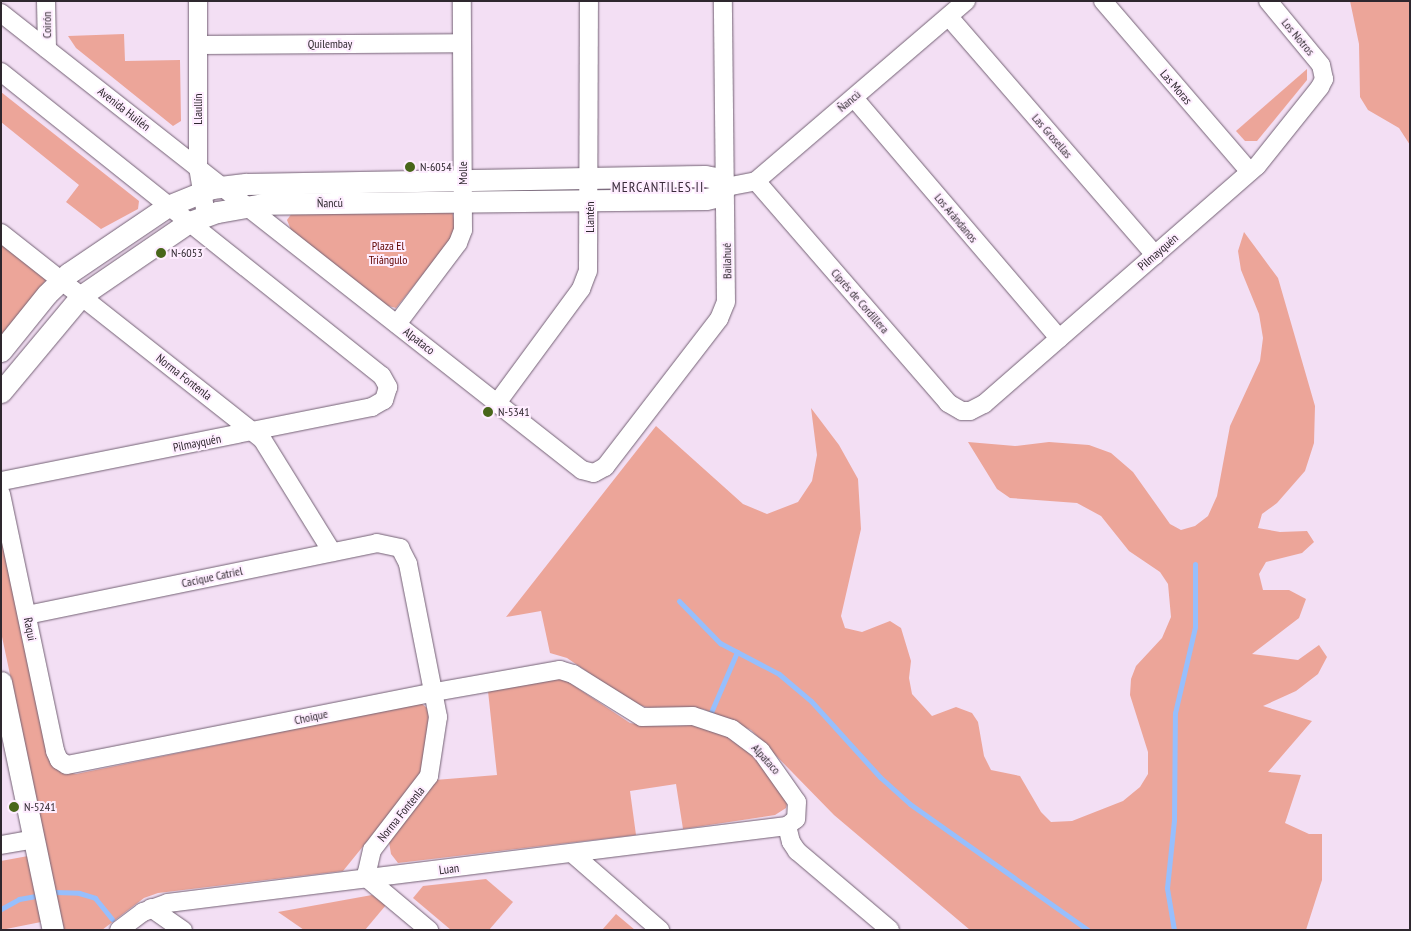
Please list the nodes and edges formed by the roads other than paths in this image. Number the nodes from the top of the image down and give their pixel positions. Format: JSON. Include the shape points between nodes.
{"nodes":[{"id":1,"x":46,"y":1,"type":"edge"},
{"id":2,"x":198,"y":1,"type":"edge"},
{"id":3,"x":462,"y":1,"type":"edge"},
{"id":4,"x":589,"y":1,"type":"edge"},
{"id":5,"x":723,"y":1,"type":"edge"},
{"id":6,"x":966,"y":1,"type":"edge"},
{"id":7,"x":1103,"y":1,"type":"edge"},
{"id":8,"x":1268,"y":1,"type":"edge"},
{"id":9,"x":1,"y":13,"type":"edge"},
{"id":10,"x":949,"y":16,"type":"junction"},
{"id":11,"x":462,"y":43,"type":"junction"},
{"id":12,"x":198,"y":45,"type":"junction"},
{"id":13,"x":47,"y":48,"type":"junction"},
{"id":14,"x":1,"y":72,"type":"edge"},
{"id":15,"x":1324,"y":74,"type":"joint"},
{"id":16,"x":854,"y":98,"type":"junction"},
{"id":17,"x":198,"y":167,"type":"junction"},
{"id":18,"x":1250,"y":172,"type":"junction"},
{"id":19,"x":589,"y":178,"type":"junction"},
{"id":20,"x":463,"y":180,"type":"junction"},
{"id":21,"x":756,"y":181,"type":"junction"},
{"id":22,"x":223,"y":186,"type":"junction"},
{"id":23,"x":726,"y":187,"type":"junction"},
{"id":24,"x":201,"y":191,"type":"junction"},
{"id":25,"x":590,"y":200,"type":"junction"},
{"id":26,"x":463,"y":202,"type":"junction"},
{"id":27,"x":247,"y":205,"type":"junction"},
{"id":28,"x":168,"y":206,"type":"junction"},
{"id":29,"x":197,"y":219,"type":"junction"},
{"id":30,"x":1,"y":233,"type":"edge"},
{"id":31,"x":1155,"y":255,"type":"junction"},
{"id":32,"x":60,"y":280,"type":"junction"},
{"id":33,"x":81,"y":296,"type":"junction"},
{"id":34,"x":398,"y":324,"type":"junction"},
{"id":35,"x":1059,"y":338,"type":"junction"},
{"id":36,"x":1,"y":351,"type":"edge"},
{"id":37,"x":1,"y":392,"type":"edge"},
{"id":38,"x":497,"y":403,"type":"junction"},
{"id":39,"x":970,"y":411,"type":"joint"},
{"id":40,"x":255,"y":432,"type":"junction"},
{"id":41,"x":594,"y":473,"type":"joint"},
{"id":42,"x":1,"y":481,"type":"edge"},
{"id":43,"x":1,"y":494,"type":"edge"},
{"id":44,"x":396,"y":545,"type":"joint"},
{"id":45,"x":332,"y":552,"type":"junction"},
{"id":46,"x":27,"y":615,"type":"junction"},
{"id":47,"x":560,"y":670,"type":"joint"},
{"id":48,"x":1,"y":682,"type":"edge"},
{"id":49,"x":435,"y":692,"type":"junction"},
{"id":50,"x":62,"y":763,"type":"joint"},
{"id":51,"x":787,"y":826,"type":"junction"},
{"id":52,"x":34,"y":839,"type":"junction"},
{"id":53,"x":1,"y":845,"type":"edge"},
{"id":54,"x":572,"y":854,"type":"junction"},
{"id":55,"x":368,"y":878,"type":"junction"},
{"id":56,"x":151,"y":908,"type":"junction"},
{"id":57,"x":53,"y":930,"type":"edge"},
{"id":58,"x":119,"y":930,"type":"edge"},
{"id":59,"x":183,"y":930,"type":"edge"},
{"id":60,"x":429,"y":930,"type":"edge"},
{"id":61,"x":660,"y":930,"type":"edge"},
{"id":62,"x":890,"y":930,"type":"edge"}],
"edges":[{"from":1,"to":13,"type":"street","name":"Coirón"},
{"from":2,"to":12,"type":"street","name":"Llaullín"},
{"from":3,"to":11,"type":"street","name":"Molle"},
{"from":4,"to":19,"type":"street","name":"Llantén"},
{"from":5,"to":23,"type":"street","name":"Bailahué"},
{"from":6,"to":10,"type":"street","name":"Ñancú"},
{"from":7,"to":18,"type":"street","name":"Las Moras"},
{"from":8,"to":15,"type":"street","name":"Los Notros","via":[[1318,61]]},
{"from":9,"to":13,"type":"street","name":"Avenida Huilén"},
{"from":10,"to":16,"type":"street","name":"Ñancú"},
{"from":10,"to":31,"type":"street","name":"Las Grosellas"},
{"from":11,"to":12,"type":"street","name":"Quilembay"},
{"from":11,"to":20,"type":"street","name":"Molle"},
{"from":12,"to":17,"type":"street","name":"Llaullín"},
{"from":13,"to":17,"type":"street","name":"Avenida Huilén"},
{"from":14,"to":28,"type":"street"},
{"from":15,"to":18,"type":"street","name":"Pilmayquén","via":[[1320,87]]},
{"from":16,"to":21,"type":"street","name":"Ñancú"},
{"from":16,"to":35,"type":"street","name":"Los Arándanos"},
{"from":17,"to":22,"type":"street","name":"Avenida Huilén"},
{"from":17,"to":24,"type":"street","name":"Llaullín"},
{"from":18,"to":31,"type":"street","name":"Pilmayquén"},
{"from":19,"to":20,"type":"street","name":"Ñancú"},
{"from":19,"to":23,"type":"street","name":"Ñancú","via":[[710,176]]},
{"from":19,"to":25,"type":"street","name":"Llantén"},
{"from":20,"to":22,"type":"street","name":"Ñancú"},
{"from":20,"to":26,"type":"street","name":"Molle"},
{"from":21,"to":23,"type":"street","name":"Ñancú"},
{"from":21,"to":39,"type":"street","name":"Ciprés de Cordillera","via":[[948,403],[962,411]]},
{"from":22,"to":24,"type":"street","name":"Ñancú"},
{"from":22,"to":27,"type":"street","name":"Avenida Huilén"},
{"from":23,"to":25,"type":"street","name":"Ñancú","via":[[710,199]]},
{"from":23,"to":41,"type":"street","name":"Bailahué","via":[[727,283],[724,309],[604,467]]},
{"from":24,"to":28,"type":"street","name":"Ñancú"},
{"from":24,"to":29,"type":"street","name":"Llaullín"},
{"from":25,"to":26,"type":"street","name":"Ñancú"},
{"from":25,"to":38,"type":"street","name":"Llantén","via":[[589,264],[584,283]]},
{"from":26,"to":27,"type":"street","name":"Ñancú"},
{"from":26,"to":34,"type":"street","name":"Molle","via":[[464,227],[460,240]]},
{"from":27,"to":29,"type":"street","name":"Ñancú"},
{"from":27,"to":34,"type":"street","name":"Alpataco"},
{"from":28,"to":29,"type":"street"},
{"from":28,"to":32,"type":"street","name":"Ñancú"},
{"from":29,"to":33,"type":"street","name":"Ñancú"},
{"from":29,"to":40,"type":"street","name":"Pilmayquén","via":[[382,376],[388,395],[372,407]]},
{"from":30,"to":32,"type":"street","name":"Norma Fontenla"},
{"from":31,"to":35,"type":"street","name":"Pilmayquén"},
{"from":32,"to":33,"type":"street","name":"Norma Fontenla"},
{"from":32,"to":36,"type":"street","name":"Ñancú"},
{"from":33,"to":37,"type":"street","name":"Ñancú"},
{"from":33,"to":40,"type":"street","name":"Norma Fontenla"},
{"from":34,"to":38,"type":"street","name":"Alpataco"},
{"from":35,"to":39,"type":"street","name":"Pilmayquén","via":[[984,404]]},
{"from":38,"to":41,"type":"street","name":"Alpataco","via":[[582,470]]},
{"from":40,"to":42,"type":"street","name":"Pilmayquén"},
{"from":40,"to":45,"type":"street","name":"Norma Fontenla","via":[[276,457]]},
{"from":43,"to":46,"type":"street","name":"Raqui"},
{"from":44,"to":45,"type":"street","name":"Cacique Catriel","via":[[377,543]]},
{"from":44,"to":49,"type":"street","name":"Norma Fontenla","via":[[404,552],[408,564]]},
{"from":45,"to":46,"type":"street","name":"Cacique Catriel"},
{"from":46,"to":50,"type":"street","name":"Raqui","via":[[55,751]]},
{"from":47,"to":49,"type":"street","name":"Choique"},
{"from":47,"to":51,"type":"street","name":"Alpataco","via":[[573,674],[642,717],[700,717],[742,735],[770,762],[795,797],[798,814]]},
{"from":48,"to":52,"type":"street"},
{"from":49,"to":50,"type":"street","name":"Choique","via":[[76,766]]},
{"from":49,"to":55,"type":"street","name":"Norma Fontenla","via":[[438,717],[429,776],[372,850],[367,866]]},
{"from":51,"to":54,"type":"street","name":"Luan"},
{"from":51,"to":62,"type":"street","via":[[790,842],[798,851]]},
{"from":52,"to":53,"type":"street"},
{"from":52,"to":57,"type":"street"},
{"from":54,"to":55,"type":"street","name":"Luan"},
{"from":54,"to":61,"type":"street"},
{"from":55,"to":56,"type":"street","name":"Luan","via":[[176,902]]},
{"from":55,"to":60,"type":"street"},
{"from":56,"to":58,"type":"street","name":"Luan"},
{"from":56,"to":59,"type":"street"}]}
